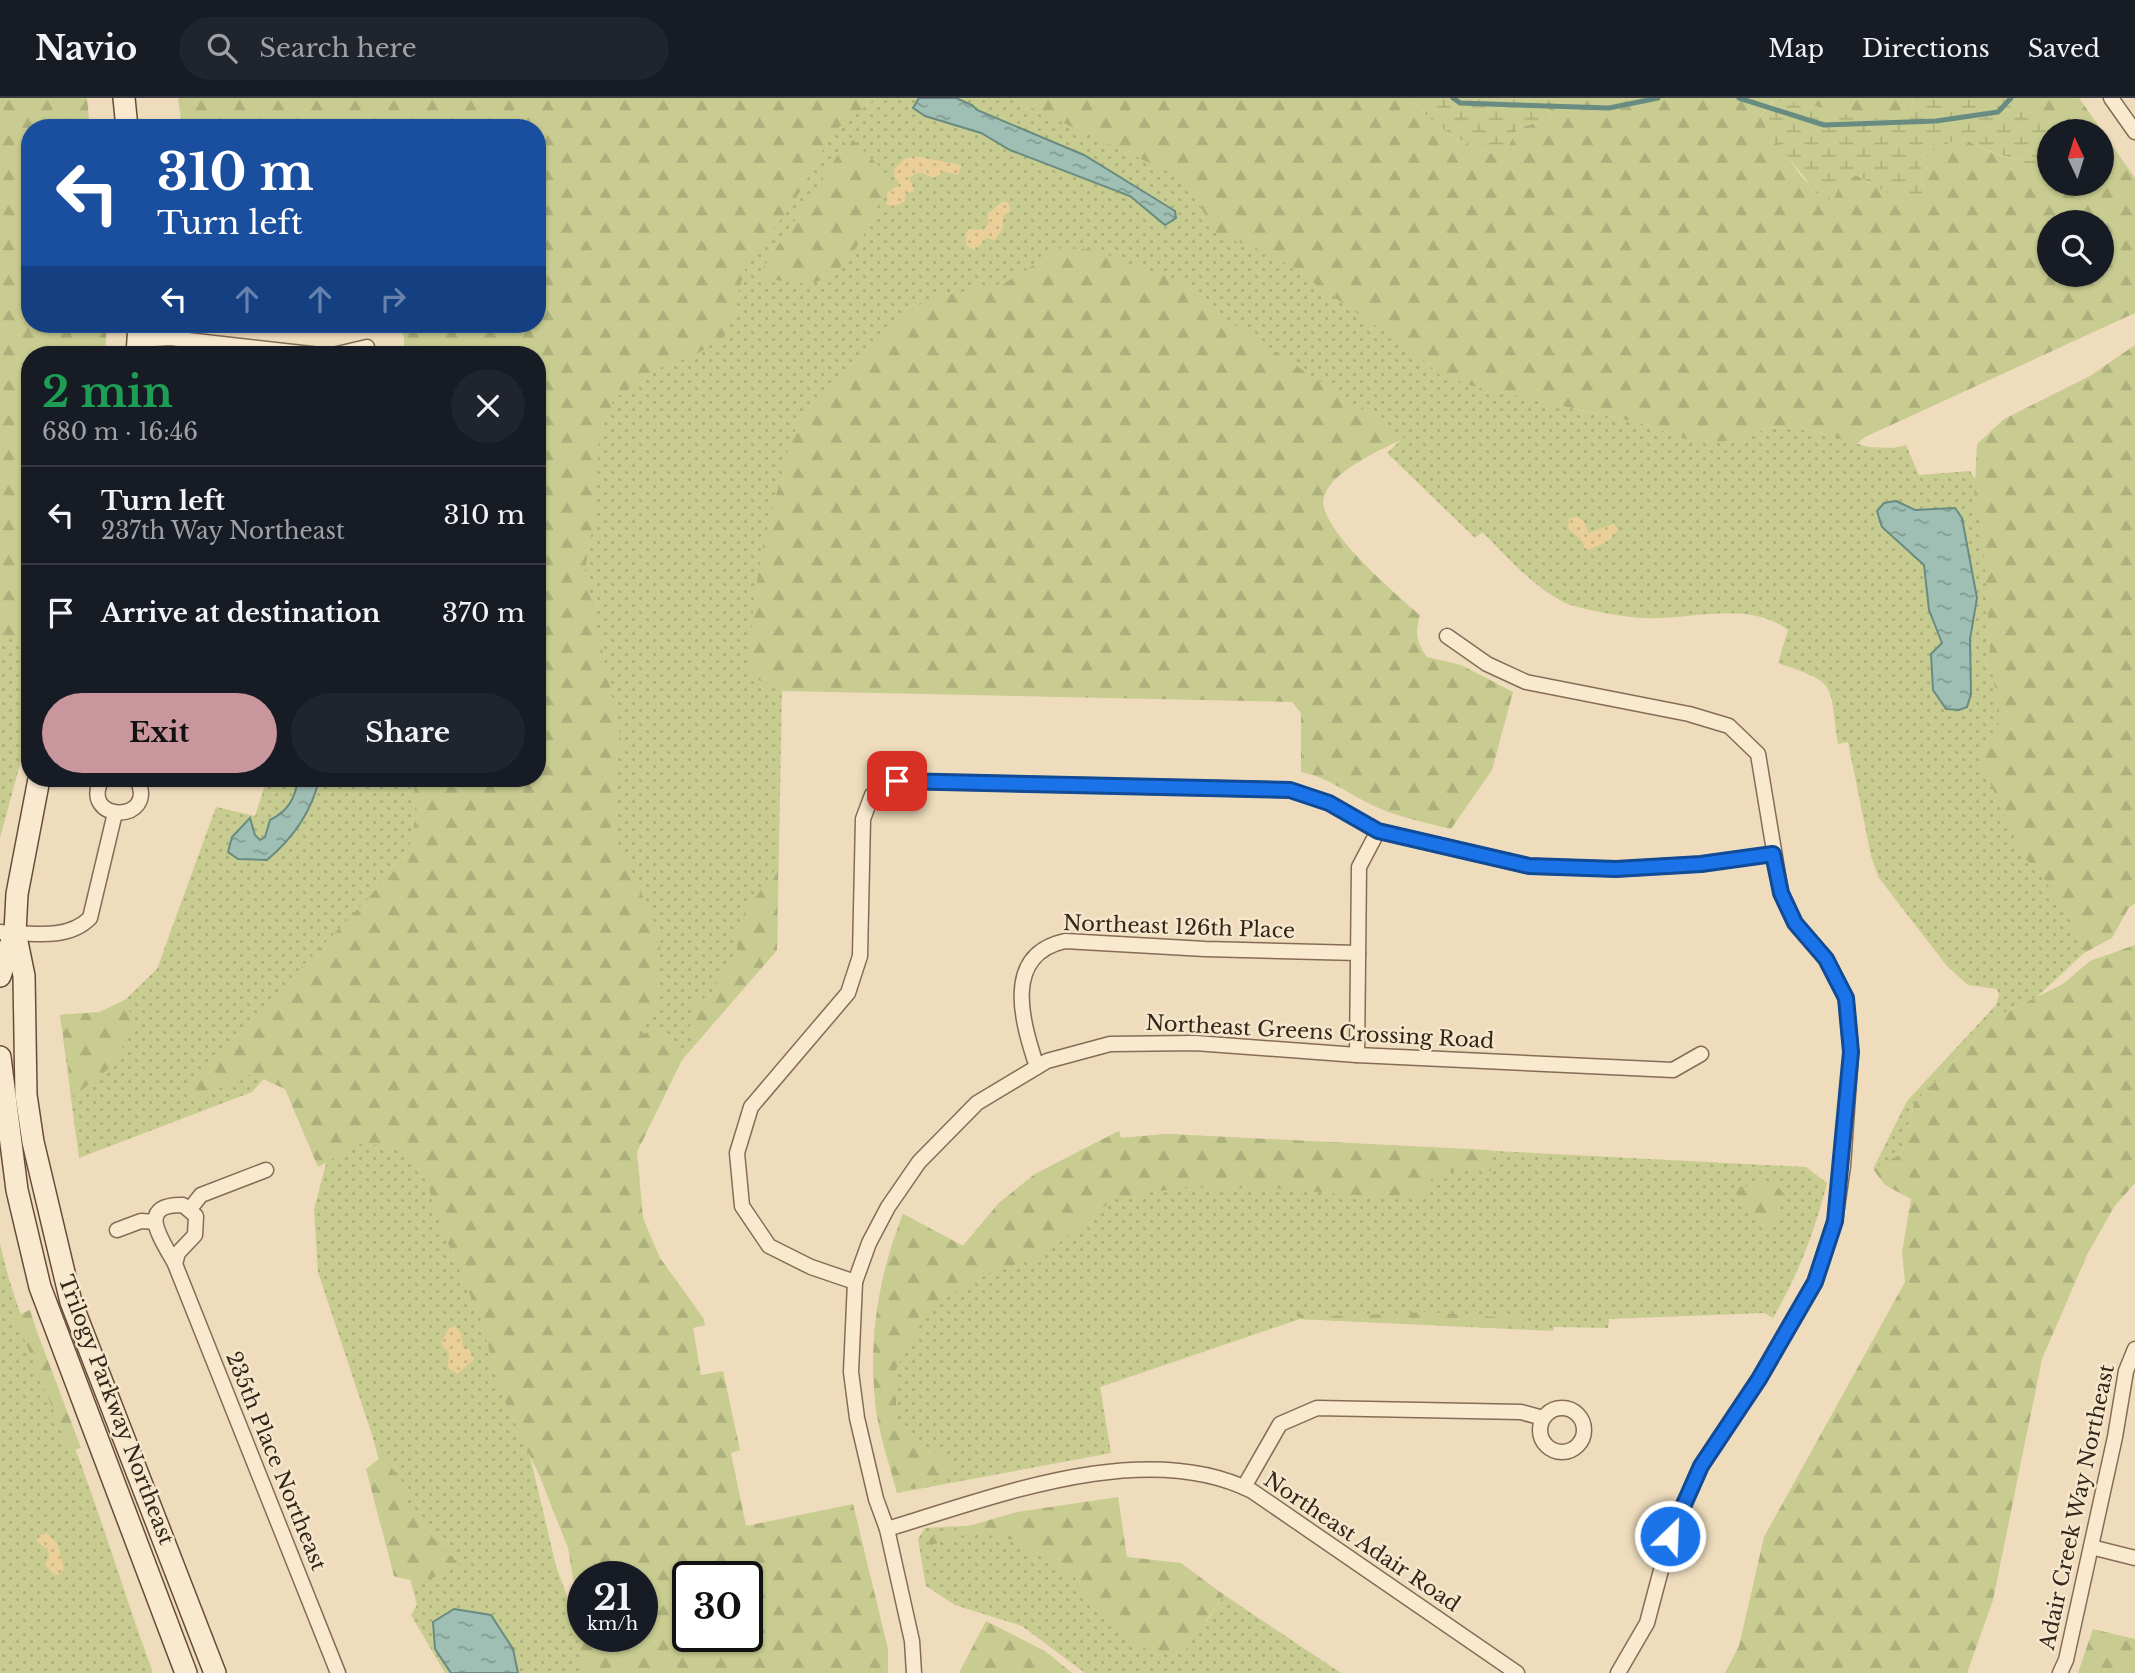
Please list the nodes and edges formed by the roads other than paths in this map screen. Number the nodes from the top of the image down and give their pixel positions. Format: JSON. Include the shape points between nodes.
{"nodes":[{"id":1,"x":124,"y":98,"type":"edge"},
{"id":2,"x":2111,"y":98,"type":"edge"},
{"id":3,"x":126,"y":119,"type":"edge"},
{"id":4,"x":2135,"y":132,"type":"edge"},
{"id":5,"x":138,"y":340,"type":"edge"},
{"id":6,"x":241,"y":346,"type":"edge"},
{"id":7,"x":1447,"y":636,"type":"dead end"},
{"id":8,"x":37,"y":787,"type":"edge"},
{"id":9,"x":98,"y":787,"type":"edge"},
{"id":10,"x":138,"y":787,"type":"edge"},
{"id":11,"x":115,"y":813,"type":"junction"},
{"id":12,"x":1378,"y":831,"type":"junction"},
{"id":13,"x":1773,"y":854,"type":"junction"},
{"id":14,"x":7,"y":932,"type":"edge"},
{"id":15,"x":1358,"y":953,"type":"junction"},
{"id":16,"x":0,"y":975,"type":"edge"},
{"id":17,"x":1702,"y":1054,"type":"dead end"},
{"id":18,"x":1357,"y":1055,"type":"junction"},
{"id":19,"x":0,"y":1057,"type":"edge"},
{"id":20,"x":1037,"y":1067,"type":"junction"},
{"id":21,"x":266,"y":1170,"type":"dead end"},
{"id":22,"x":191,"y":1209,"type":"junction"},
{"id":23,"x":155,"y":1222,"type":"junction"},
{"id":24,"x":117,"y":1230,"type":"dead end"},
{"id":25,"x":175,"y":1264,"type":"junction"},
{"id":26,"x":855,"y":1282,"type":"junction"},
{"id":27,"x":2135,"y":1349,"type":"edge"},
{"id":28,"x":1543,"y":1418,"type":"dead end"},
{"id":29,"x":1244,"y":1487,"type":"junction"},
{"id":30,"x":887,"y":1529,"type":"junction"},
{"id":31,"x":2091,"y":1547,"type":"junction"},
{"id":32,"x":2135,"y":1558,"type":"edge"},
{"id":33,"x":186,"y":1673,"type":"edge"},
{"id":34,"x":215,"y":1673,"type":"edge"},
{"id":35,"x":338,"y":1673,"type":"edge"},
{"id":36,"x":914,"y":1673,"type":"edge"},
{"id":37,"x":1517,"y":1673,"type":"edge"},
{"id":38,"x":1618,"y":1673,"type":"edge"},
{"id":39,"x":2060,"y":1673,"type":"edge"}],
"edges":[{"from":1,"to":3,"type":"street"},
{"from":2,"to":4,"type":"street"},
{"from":5,"to":6,"type":"street","via":[[170,338]]},
{"from":7,"to":13,"type":"street","via":[[1486,664],[1526,682],[1728,726],[1758,754]]},
{"from":8,"to":14,"type":"street","name":"Trilogy Parkway Northeast"},
{"from":9,"to":11,"type":"street","via":[[99,800]]},
{"from":10,"to":11,"type":"street","via":[[140,800],[129,811]]},
{"from":11,"to":14,"type":"street","via":[[90,918],[61,933]]},
{"from":12,"to":13,"type":"street","via":[[1529,866],[1616,869]]},
{"from":12,"to":15,"type":"street","via":[[1359,867]]},
{"from":12,"to":26,"type":"street","via":[[1329,803],[1290,790],[897,781],[872,795],[863,819],[860,956],[855,978],[848,993],[751,1107],[737,1153],[742,1206],[769,1246]]},
{"from":13,"to":38,"type":"street","via":[[1781,893],[1795,923],[1826,959],[1846,998],[1851,1052],[1835,1221],[1815,1282],[1701,1466],[1670,1536],[1647,1623]]},
{"from":14,"to":16,"type":"street","name":"Trilogy Parkway Northeast"},
{"from":14,"to":34,"type":"street","name":"Trilogy Parkway Northeast","via":[[24,976],[31,1130],[71,1302]]},
{"from":15,"to":18,"type":"street"},
{"from":15,"to":20,"type":"street","name":"Northeast 126th Place","via":[[1065,941],[1048,945],[1028,964],[1022,979],[1023,1014]]},
{"from":17,"to":18,"type":"street","name":"Northeast Greens Crossing Road","via":[[1673,1070]]},
{"from":18,"to":20,"type":"street","name":"Northeast Greens Crossing Road","via":[[1195,1043],[1110,1044]]},
{"from":19,"to":33,"type":"street","name":"Trilogy Parkway Northeast","via":[[17,1190],[40,1287]]},
{"from":20,"to":26,"type":"street","name":"Northeast Greens Crossing Road","via":[[977,1103],[919,1162],[888,1207]]},
{"from":21,"to":22,"type":"street","via":[[201,1195]]},
{"from":22,"to":23,"type":"street","via":[[164,1207]]},
{"from":22,"to":25,"type":"street","via":[[196,1216],[195,1236],[178,1253]]},
{"from":23,"to":24,"type":"street","via":[[141,1221]]},
{"from":23,"to":25,"type":"street","name":"235th Place Northeast"},
{"from":25,"to":35,"type":"street","name":"235th Place Northeast"},
{"from":26,"to":30,"type":"street","name":"Northeast Greens Crossing Road","via":[[851,1371],[857,1418]]},
{"from":27,"to":31,"type":"street","name":"Adair Creek Way Northeast","via":[[2126,1371]]},
{"from":28,"to":29,"type":"street","via":[[1521,1412],[1317,1408],[1280,1424]]},
{"from":29,"to":30,"type":"street","name":"Northeast Adair Road","via":[[1165,1467],[1110,1470]]},
{"from":29,"to":37,"type":"street","name":"Northeast Adair Road"},
{"from":30,"to":36,"type":"street","name":"Northeast Greens Crossing Road","via":[[912,1641]]},
{"from":31,"to":32,"type":"street"},
{"from":31,"to":39,"type":"street","name":"Adair Creek Way Northeast"}]}
